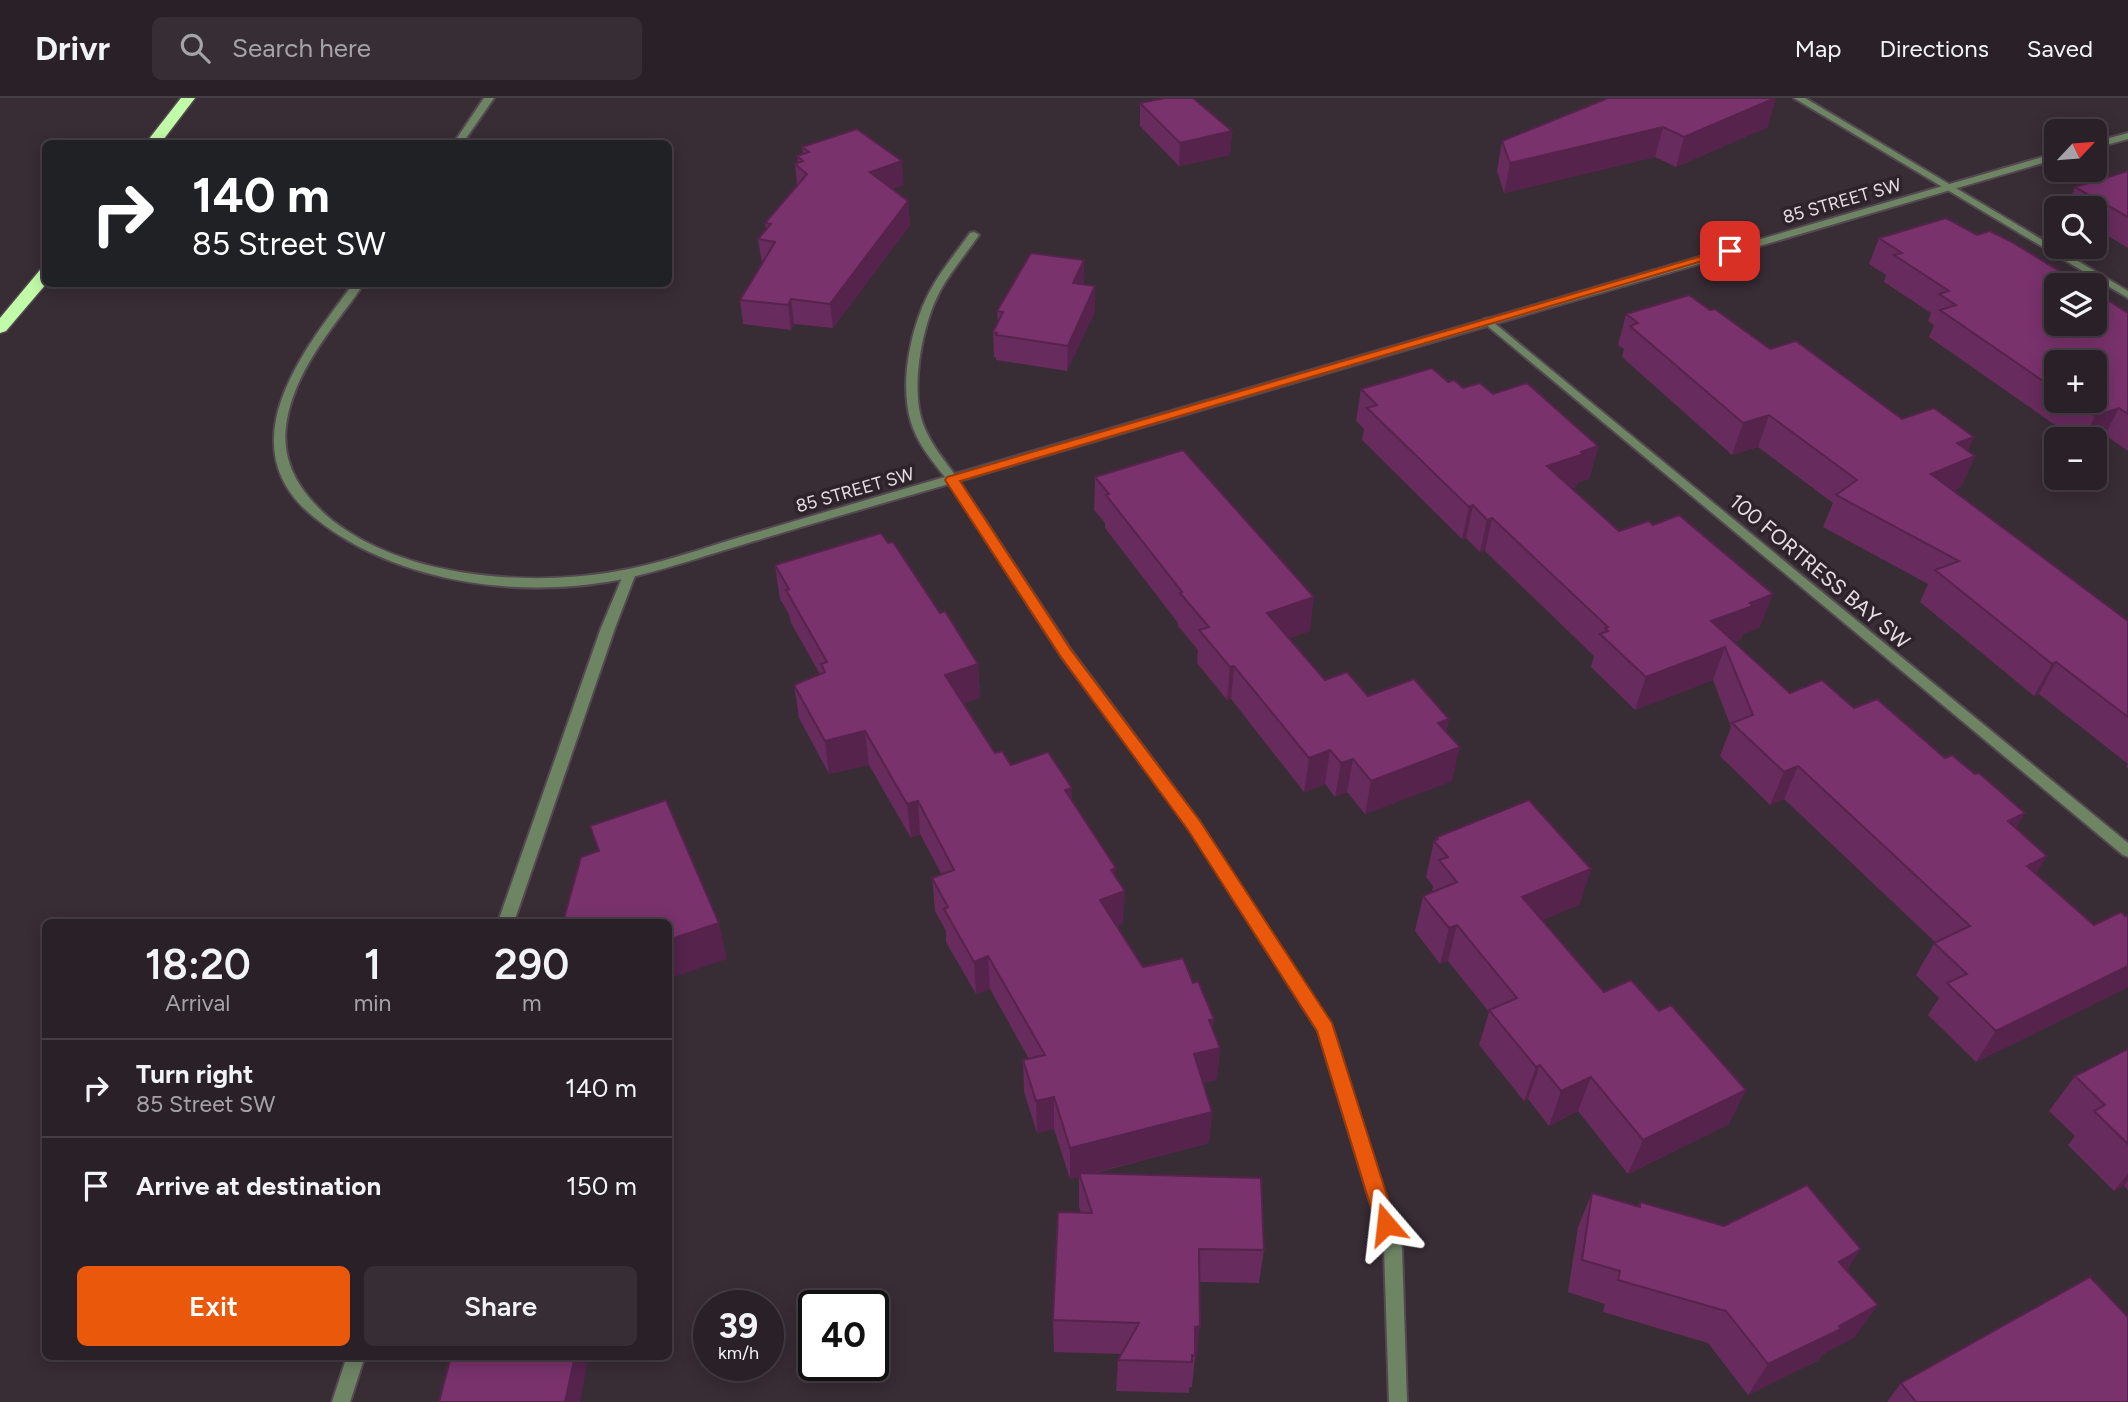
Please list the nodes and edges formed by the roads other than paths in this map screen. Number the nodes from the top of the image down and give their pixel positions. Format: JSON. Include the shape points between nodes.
{"nodes":[{"id":1,"x":188,"y":98,"type":"edge"},
{"id":2,"x":198,"y":98,"type":"edge"},
{"id":3,"x":489,"y":98,"type":"edge"},
{"id":4,"x":1799,"y":98,"type":"edge"},
{"id":5,"x":169,"y":123,"type":"junction"},
{"id":6,"x":2128,"y":135,"type":"edge"},
{"id":7,"x":155,"y":140,"type":"edge"},
{"id":8,"x":460,"y":140,"type":"edge"},
{"id":9,"x":2107,"y":141,"type":"edge"},
{"id":10,"x":2044,"y":160,"type":"edge"},
{"id":11,"x":1949,"y":188,"type":"junction"},
{"id":12,"x":974,"y":235,"type":"dead end"},
{"id":13,"x":42,"y":278,"type":"edge"},
{"id":14,"x":356,"y":287,"type":"edge"},
{"id":15,"x":2128,"y":295,"type":"edge"},
{"id":16,"x":1488,"y":321,"type":"junction"},
{"id":17,"x":0,"y":328,"type":"edge"},
{"id":18,"x":952,"y":480,"type":"junction"},
{"id":19,"x":630,"y":573,"type":"junction"},
{"id":20,"x":2128,"y":851,"type":"edge"},
{"id":21,"x":507,"y":919,"type":"edge"},
{"id":22,"x":355,"y":1360,"type":"edge"},
{"id":23,"x":341,"y":1402,"type":"edge"},
{"id":24,"x":1398,"y":1402,"type":"edge"}],
"edges":[{"from":1,"to":5,"type":"highway"},
{"from":2,"to":5,"type":"highway"},
{"from":3,"to":8,"type":"street"},
{"from":4,"to":11,"type":"street"},
{"from":5,"to":7,"type":"highway"},
{"from":6,"to":9,"type":"street"},
{"from":10,"to":11,"type":"street","name":"85 STREET SW"},
{"from":11,"to":15,"type":"street"},
{"from":11,"to":16,"type":"street","name":"85 STREET SW"},
{"from":12,"to":18,"type":"street","via":[[934,293],[912,378],[915,418],[926,444]]},
{"from":13,"to":17,"type":"highway"},
{"from":14,"to":19,"type":"street","name":"85 STREET SW","via":[[317,341],[283,407],[281,455],[303,500],[348,538],[378,553],[440,572],[522,581]]},
{"from":16,"to":18,"type":"street","name":"85 STREET SW"},
{"from":16,"to":20,"type":"street","name":"100 FORTRESS BAY SW"},
{"from":18,"to":19,"type":"street","name":"85 STREET SW"},
{"from":18,"to":24,"type":"street","via":[[1066,653],[1194,825],[1325,1029],[1393,1248]]},
{"from":19,"to":21,"type":"street"},
{"from":22,"to":23,"type":"street"}]}
